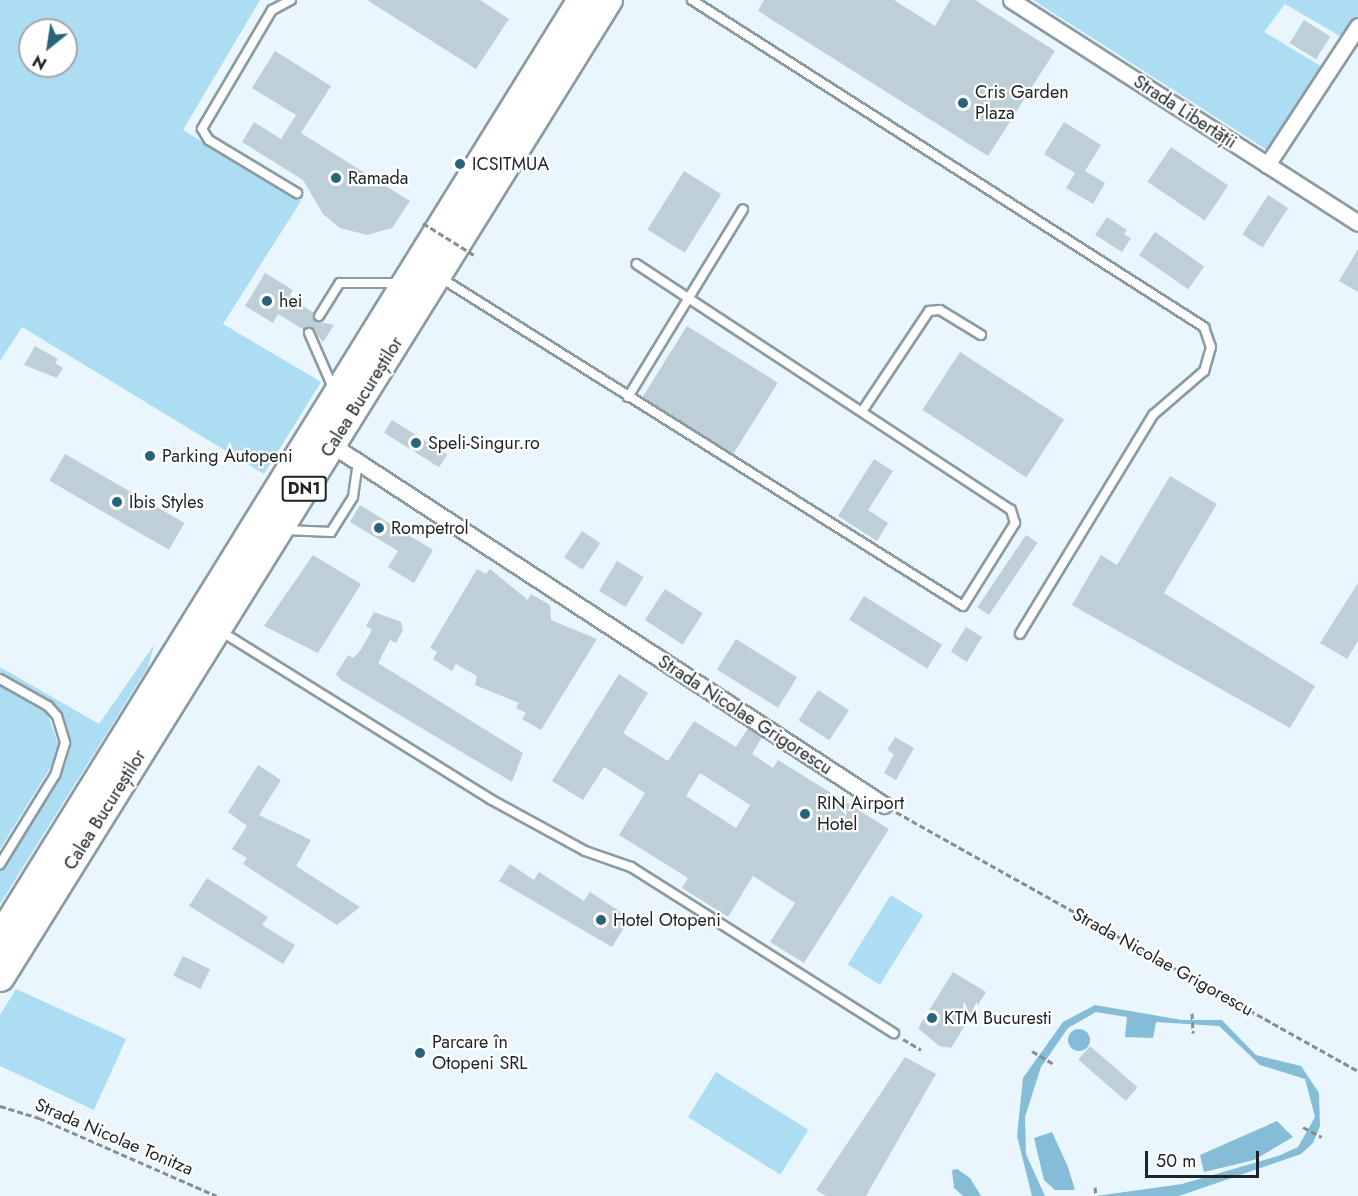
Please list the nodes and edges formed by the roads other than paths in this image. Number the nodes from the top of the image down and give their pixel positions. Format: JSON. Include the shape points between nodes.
{"nodes":[{"id":1,"x":291,"y":0,"type":"edge"},
{"id":2,"x":692,"y":0,"type":"edge"},
{"id":3,"x":1011,"y":0,"type":"edge"},
{"id":4,"x":587,"y":1,"type":"edge"},
{"id":5,"x":1358,"y":26,"type":"edge"},
{"id":6,"x":1267,"y":165,"type":"junction"},
{"id":7,"x":297,"y":193,"type":"dead end"},
{"id":8,"x":743,"y":209,"type":"dead end"},
{"id":9,"x":1358,"y":223,"type":"edge"},
{"id":10,"x":637,"y":264,"type":"dead end"},
{"id":11,"x":437,"y":275,"type":"junction"},
{"id":12,"x":407,"y":283,"type":"junction"},
{"id":13,"x":688,"y":298,"type":"junction"},
{"id":14,"x":319,"y":316,"type":"dead end"},
{"id":15,"x":309,"y":333,"type":"dead end"},
{"id":16,"x":981,"y":335,"type":"dead end"},
{"id":17,"x":337,"y":397,"type":"junction"},
{"id":18,"x":628,"y":397,"type":"junction"},
{"id":19,"x":863,"y":410,"type":"junction"},
{"id":20,"x":332,"y":445,"type":"junction"},
{"id":21,"x":357,"y":462,"type":"junction"},
{"id":22,"x":279,"y":529,"type":"junction"},
{"id":23,"x":217,"y":629,"type":"junction"},
{"id":24,"x":1020,"y":634,"type":"dead end"},
{"id":25,"x":0,"y":679,"type":"edge"},
{"id":26,"x":884,"y":805,"type":"road end"},
{"id":27,"x":0,"y":864,"type":"edge"},
{"id":28,"x":0,"y":939,"type":"edge"},
{"id":29,"x":0,"y":977,"type":"edge"},
{"id":30,"x":894,"y":1033,"type":"road end"}],
"edges":[{"from":1,"to":7,"type":"lane","via":[[272,10],[202,129],[209,140]]},
{"from":2,"to":24,"type":"lane","via":[[1204,327],[1211,347],[1204,371],[1154,415]]},
{"from":3,"to":6,"type":"street","name":"Strada Libertății"},
{"from":4,"to":11,"type":"highway","name":"Calea Bucureștilor","number":"DN1"},
{"from":4,"to":12,"type":"highway","name":"Calea Bucureștilor","number":"DN1"},
{"from":5,"to":6,"type":"street"},
{"from":6,"to":9,"type":"street","name":"Strada Libertății"},
{"from":8,"to":13,"type":"lane"},
{"from":10,"to":13,"type":"lane"},
{"from":11,"to":18,"type":"lane"},
{"from":11,"to":20,"type":"highway","name":"Calea Bucureștilor","number":"DN1"},
{"from":12,"to":14,"type":"lane","via":[[340,283]]},
{"from":12,"to":17,"type":"highway","name":"Calea Bucureștilor","number":"DN1"},
{"from":13,"to":18,"type":"lane"},
{"from":13,"to":19,"type":"lane"},
{"from":15,"to":17,"type":"lane"},
{"from":16,"to":19,"type":"lane","via":[[940,310],[929,311]]},
{"from":17,"to":28,"type":"highway","name":"Calea Bucureștilor","number":"DN1"},
{"from":18,"to":19,"type":"lane","via":[[963,606],[1016,515]]},
{"from":20,"to":21,"type":"street","name":"Strada Nicolae Grigorescu"},
{"from":20,"to":22,"type":"highway","name":"Calea Bucureștilor","number":"DN1"},
{"from":21,"to":22,"type":"lane","via":[[353,497],[331,532]]},
{"from":21,"to":26,"type":"street","name":"Strada Nicolae Grigorescu"},
{"from":22,"to":23,"type":"highway","name":"Calea Bucureștilor","number":"DN1"},
{"from":23,"to":29,"type":"highway","name":"Calea Bucureștilor","number":"DN1"},
{"from":23,"to":30,"type":"lane","via":[[490,799],[585,851],[631,867]]},
{"from":25,"to":27,"type":"lane","via":[[48,706],[65,743],[55,775]]}]}
